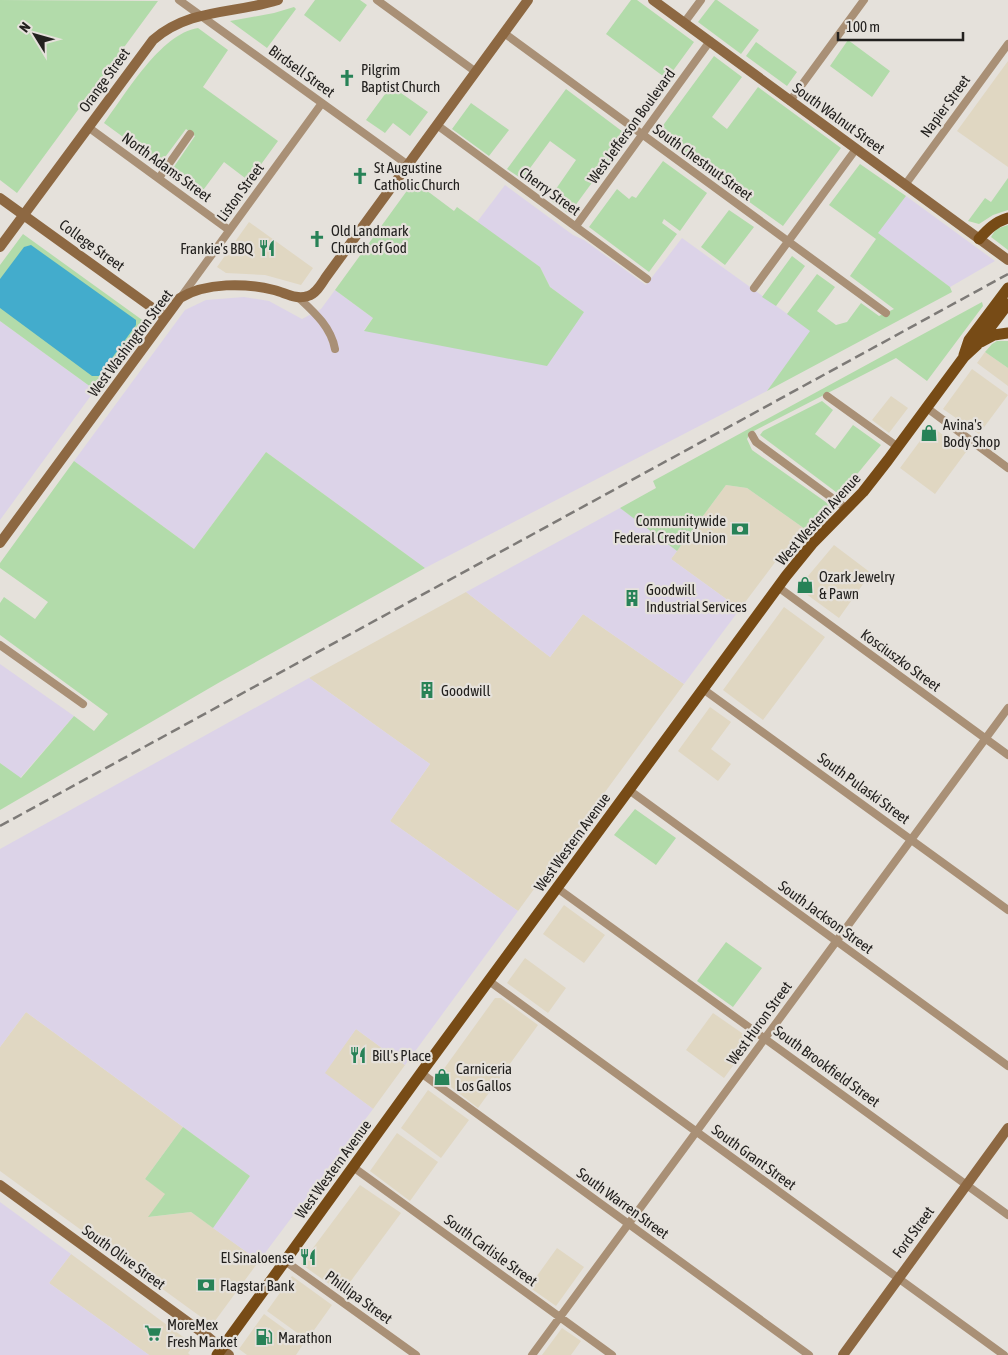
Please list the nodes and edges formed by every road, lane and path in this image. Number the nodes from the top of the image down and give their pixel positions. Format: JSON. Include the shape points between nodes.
{"nodes":[{"id":1,"x":179,"y":0,"type":"edge"},
{"id":2,"x":278,"y":0,"type":"edge"},
{"id":3,"x":377,"y":0,"type":"edge"},
{"id":4,"x":528,"y":0,"type":"edge"},
{"id":5,"x":653,"y":0,"type":"edge"},
{"id":6,"x":701,"y":0,"type":"edge"},
{"id":7,"x":864,"y":0,"type":"edge"},
{"id":8,"x":200,"y":16,"type":"junction"},
{"id":9,"x":684,"y":23,"type":"junction"},
{"id":10,"x":504,"y":33,"type":"junction"},
{"id":11,"x":710,"y":41,"type":"junction"},
{"id":12,"x":1008,"y":44,"type":"edge"},
{"id":13,"x":476,"y":72,"type":"junction"},
{"id":14,"x":790,"y":101,"type":"junction"},
{"id":15,"x":322,"y":103,"type":"junction"},
{"id":16,"x":437,"y":125,"type":"junction"},
{"id":17,"x":88,"y":127,"type":"junction"},
{"id":18,"x":190,"y":134,"type":"dead end"},
{"id":19,"x":642,"y":134,"type":"junction"},
{"id":20,"x":856,"y":149,"type":"junction"},
{"id":21,"x":408,"y":165,"type":"junction"},
{"id":22,"x":159,"y":178,"type":"junction"},
{"id":23,"x":905,"y":185,"type":"junction"},
{"id":24,"x":0,"y":198,"type":"edge"},
{"id":25,"x":24,"y":214,"type":"junction"},
{"id":26,"x":1008,"y":218,"type":"edge"},
{"id":27,"x":576,"y":226,"type":"junction"},
{"id":28,"x":229,"y":230,"type":"junction"},
{"id":29,"x":979,"y":239,"type":"junction"},
{"id":30,"x":788,"y":242,"type":"junction"},
{"id":31,"x":0,"y":246,"type":"edge"},
{"id":32,"x":1008,"y":260,"type":"edge"},
{"id":33,"x":647,"y":279,"type":"dead end"},
{"id":34,"x":754,"y":288,"type":"dead end"},
{"id":35,"x":1008,"y":288,"type":"edge"},
{"id":36,"x":180,"y":298,"type":"junction"},
{"id":37,"x":299,"y":298,"type":"junction"},
{"id":38,"x":1008,"y":304,"type":"edge"},
{"id":39,"x":886,"y":313,"type":"dead end"},
{"id":40,"x":165,"y":317,"type":"junction"},
{"id":41,"x":1008,"y":333,"type":"edge"},
{"id":42,"x":977,"y":345,"type":"junction"},
{"id":43,"x":335,"y":349,"type":"dead end"},
{"id":44,"x":964,"y":357,"type":"junction"},
{"id":45,"x":827,"y":396,"type":"dead end"},
{"id":46,"x":927,"y":408,"type":"junction"},
{"id":47,"x":752,"y":435,"type":"dead end"},
{"id":48,"x":898,"y":447,"type":"junction"},
{"id":49,"x":1008,"y":468,"type":"edge"},
{"id":50,"x":847,"y":509,"type":"junction"},
{"id":51,"x":0,"y":542,"type":"edge"},
{"id":52,"x":778,"y":587,"type":"junction"},
{"id":53,"x":0,"y":645,"type":"edge"},
{"id":54,"x":703,"y":689,"type":"junction"},
{"id":55,"x":83,"y":704,"type":"dead end"},
{"id":56,"x":1008,"y":708,"type":"edge"},
{"id":57,"x":986,"y":739,"type":"junction"},
{"id":58,"x":1008,"y":755,"type":"edge"},
{"id":59,"x":629,"y":790,"type":"junction"},
{"id":60,"x":911,"y":840,"type":"junction"},
{"id":61,"x":556,"y":888,"type":"junction"},
{"id":62,"x":1008,"y":910,"type":"edge"},
{"id":63,"x":836,"y":941,"type":"junction"},
{"id":64,"x":488,"y":981,"type":"junction"},
{"id":65,"x":765,"y":1038,"type":"junction"},
{"id":66,"x":1008,"y":1066,"type":"edge"},
{"id":67,"x":421,"y":1073,"type":"junction"},
{"id":68,"x":1008,"y":1128,"type":"edge"},
{"id":69,"x":696,"y":1132,"type":"junction"},
{"id":70,"x":353,"y":1167,"type":"junction"},
{"id":71,"x":966,"y":1184,"type":"junction"},
{"id":72,"x":0,"y":1185,"type":"edge"},
{"id":73,"x":1008,"y":1215,"type":"edge"},
{"id":74,"x":628,"y":1224,"type":"junction"},
{"id":75,"x":285,"y":1260,"type":"junction"},
{"id":76,"x":898,"y":1278,"type":"junction"},
{"id":77,"x":560,"y":1317,"type":"junction"},
{"id":78,"x":222,"y":1353,"type":"edge"},
{"id":79,"x":416,"y":1355,"type":"edge"},
{"id":80,"x":532,"y":1355,"type":"edge"},
{"id":81,"x":612,"y":1355,"type":"edge"},
{"id":82,"x":808,"y":1355,"type":"edge"},
{"id":83,"x":843,"y":1355,"type":"edge"},
{"id":84,"x":1004,"y":1355,"type":"edge"}],
"edges":[{"from":1,"to":8,"type":"street","name":"Birdsell Street"},
{"from":2,"to":8,"type":"street","name":"Orange Street"},
{"from":3,"to":13,"type":"street"},
{"from":4,"to":10,"type":"street"},
{"from":5,"to":9,"type":"street","name":"South Walnut Street"},
{"from":6,"to":9,"type":"street"},
{"from":7,"to":14,"type":"street"},
{"from":8,"to":15,"type":"street","name":"Birdsell Street"},
{"from":8,"to":17,"type":"street","name":"Orange Street","via":[[172,26],[153,40]]},
{"from":9,"to":11,"type":"street","name":"South Walnut Street"},
{"from":10,"to":13,"type":"street"},
{"from":10,"to":19,"type":"street","name":"South Chestnut Street"},
{"from":11,"to":14,"type":"street","name":"South Walnut Street"},
{"from":11,"to":19,"type":"street","name":"West Jefferson Boulevard"},
{"from":12,"to":23,"type":"street","name":"Napier Street"},
{"from":13,"to":16,"type":"street"},
{"from":14,"to":20,"type":"street","name":"South Walnut Street"},
{"from":15,"to":21,"type":"street","name":"Birdsell Street"},
{"from":15,"to":28,"type":"street","name":"Liston Street"},
{"from":16,"to":21,"type":"street"},
{"from":16,"to":27,"type":"street","name":"Cherry Street"},
{"from":17,"to":22,"type":"street","name":"North Adams Street"},
{"from":17,"to":25,"type":"street","name":"Orange Street"},
{"from":18,"to":22,"type":"street"},
{"from":19,"to":27,"type":"street","name":"West Jefferson Boulevard"},
{"from":19,"to":30,"type":"street","name":"South Chestnut Street"},
{"from":20,"to":23,"type":"street","name":"South Walnut Street"},
{"from":20,"to":30,"type":"street"},
{"from":21,"to":37,"type":"street","via":[[317,289],[312,295]]},
{"from":22,"to":28,"type":"street","name":"North Adams Street"},
{"from":23,"to":29,"type":"street","name":"South Walnut Street"},
{"from":24,"to":25,"type":"street","name":"College Street"},
{"from":25,"to":31,"type":"street","name":"Orange Street"},
{"from":25,"to":40,"type":"street","name":"College Street"},
{"from":26,"to":29,"type":"main road","via":[[994,225]]},
{"from":27,"to":33,"type":"street","name":"Cherry Street"},
{"from":28,"to":36,"type":"street","name":"Liston Street"},
{"from":29,"to":32,"type":"street","name":"South Walnut Street"},
{"from":30,"to":34,"type":"street"},
{"from":30,"to":39,"type":"street","name":"South Chestnut Street"},
{"from":35,"to":44,"type":"main road","name":"West Western Avenue","via":[[969,340]]},
{"from":36,"to":37,"type":"street","name":"West Washington Street","via":[[202,289],[233,286],[263,288]]},
{"from":36,"to":40,"type":"street","name":"West Washington Street"},
{"from":37,"to":43,"type":"street","via":[[324,323]]},
{"from":38,"to":42,"type":"main road","name":"West Western Avenue"},
{"from":40,"to":51,"type":"street","name":"West Washington Street"},
{"from":41,"to":42,"type":"main road","via":[[994,335]]},
{"from":42,"to":44,"type":"main road","name":"West Western Avenue"},
{"from":44,"to":46,"type":"main road","name":"West Western Avenue"},
{"from":45,"to":48,"type":"street"},
{"from":46,"to":48,"type":"main road","name":"West Western Avenue"},
{"from":46,"to":49,"type":"street"},
{"from":47,"to":50,"type":"street","via":[[756,442]]},
{"from":48,"to":50,"type":"main road","name":"West Western Avenue"},
{"from":50,"to":52,"type":"main road","name":"West Western Avenue","via":[[812,544]]},
{"from":52,"to":54,"type":"main road","name":"West Western Avenue"},
{"from":52,"to":57,"type":"street","name":"Kosciuszko Street"},
{"from":53,"to":55,"type":"street"},
{"from":54,"to":59,"type":"main road","name":"West Western Avenue"},
{"from":54,"to":60,"type":"street","name":"South Pulaski Street"},
{"from":56,"to":57,"type":"street","name":"West Huron Street"},
{"from":57,"to":58,"type":"street","name":"Kosciuszko Street"},
{"from":57,"to":60,"type":"street","name":"West Huron Street"},
{"from":59,"to":61,"type":"main road","name":"West Western Avenue"},
{"from":59,"to":63,"type":"street","name":"South Jackson Street"},
{"from":60,"to":62,"type":"street","name":"South Pulaski Street"},
{"from":60,"to":63,"type":"street","name":"West Huron Street"},
{"from":61,"to":64,"type":"main road","name":"West Western Avenue"},
{"from":61,"to":65,"type":"street","name":"South Brookfield Street"},
{"from":63,"to":65,"type":"street","name":"West Huron Street"},
{"from":63,"to":66,"type":"street","name":"South Jackson Street"},
{"from":64,"to":67,"type":"main road","name":"West Western Avenue"},
{"from":64,"to":69,"type":"street","name":"South Grant Street"},
{"from":65,"to":69,"type":"street","name":"West Huron Street"},
{"from":65,"to":71,"type":"street","name":"South Brookfield Street"},
{"from":67,"to":70,"type":"main road","name":"West Western Avenue"},
{"from":67,"to":74,"type":"street","name":"South Warren Street"},
{"from":68,"to":71,"type":"street","name":"Ford Street"},
{"from":69,"to":74,"type":"street","name":"West Huron Street"},
{"from":69,"to":76,"type":"street","name":"South Grant Street"},
{"from":70,"to":75,"type":"main road","name":"West Western Avenue"},
{"from":70,"to":77,"type":"street","name":"South Carlisle Street"},
{"from":71,"to":73,"type":"street","name":"South Brookfield Street"},
{"from":71,"to":76,"type":"street","name":"Ford Street"},
{"from":72,"to":78,"type":"street","name":"South Olive Street","via":[[207,1336]]},
{"from":74,"to":77,"type":"street","name":"West Huron Street"},
{"from":74,"to":82,"type":"street","name":"South Warren Street"},
{"from":75,"to":78,"type":"main road","name":"West Western Avenue"},
{"from":75,"to":79,"type":"street","name":"Phillipa Street"},
{"from":76,"to":83,"type":"street","name":"Ford Street"},
{"from":76,"to":84,"type":"street","name":"South Grant Street"},
{"from":77,"to":80,"type":"street","name":"West Huron Street"},
{"from":77,"to":81,"type":"street","name":"South Carlisle Street"}]}
